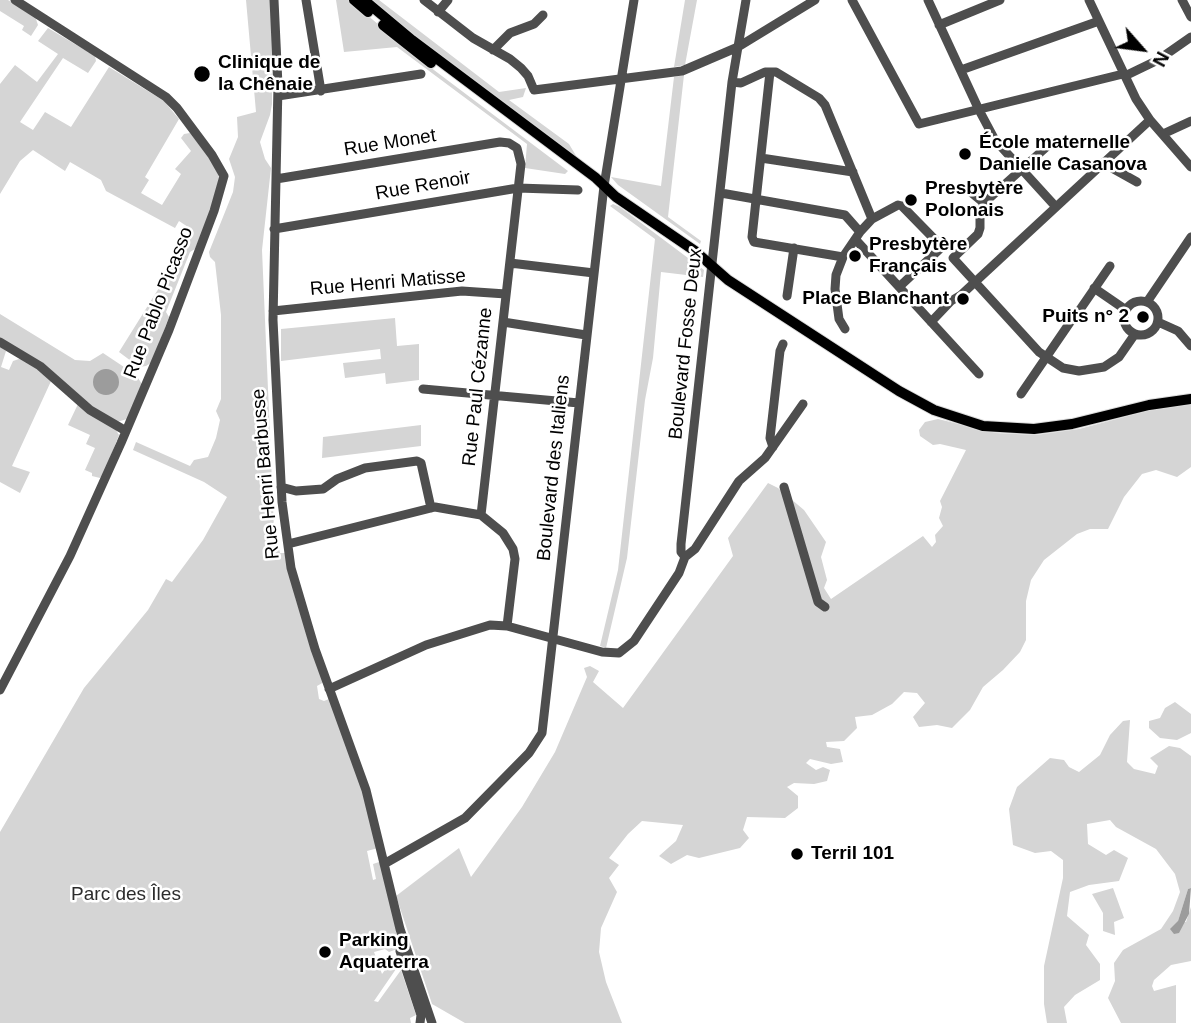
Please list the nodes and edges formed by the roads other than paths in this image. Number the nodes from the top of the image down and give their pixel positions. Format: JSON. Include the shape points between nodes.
{"nodes":[{"id":1,"x":15,"y":0,"type":"edge"},
{"id":2,"x":274,"y":0,"type":"edge"},
{"id":3,"x":306,"y":0,"type":"edge"},
{"id":4,"x":354,"y":0,"type":"edge"},
{"id":5,"x":365,"y":0,"type":"edge"},
{"id":6,"x":424,"y":0,"type":"edge"},
{"id":7,"x":448,"y":0,"type":"edge"},
{"id":8,"x":634,"y":0,"type":"edge"},
{"id":9,"x":746,"y":0,"type":"edge"},
{"id":10,"x":815,"y":0,"type":"edge"},
{"id":11,"x":852,"y":0,"type":"edge"},
{"id":12,"x":928,"y":0,"type":"edge"},
{"id":13,"x":1000,"y":0,"type":"edge"},
{"id":14,"x":1089,"y":0,"type":"edge"},
{"id":15,"x":1182,"y":0,"type":"edge"},
{"id":16,"x":438,"y":12,"type":"junction"},
{"id":17,"x":543,"y":15,"type":"dead end"},
{"id":18,"x":1191,"y":17,"type":"edge"},
{"id":19,"x":1099,"y":21,"type":"junction"},
{"id":20,"x":939,"y":25,"type":"junction"},
{"id":21,"x":1191,"y":37,"type":"edge"},
{"id":22,"x":738,"y":47,"type":"junction"},
{"id":23,"x":493,"y":50,"type":"junction"},
{"id":24,"x":961,"y":71,"type":"junction"},
{"id":25,"x":770,"y":72,"type":"junction"},
{"id":26,"x":421,"y":74,"type":"dead end"},
{"id":27,"x":1126,"y":74,"type":"junction"},
{"id":28,"x":621,"y":78,"type":"junction"},
{"id":29,"x":732,"y":82,"type":"junction"},
{"id":30,"x":321,"y":91,"type":"junction"},
{"id":31,"x":278,"y":96,"type":"junction"},
{"id":32,"x":979,"y":110,"type":"junction"},
{"id":33,"x":1150,"y":120,"type":"junction"},
{"id":34,"x":1191,"y":121,"type":"edge"},
{"id":35,"x":529,"y":129,"type":"junction"},
{"id":36,"x":1163,"y":134,"type":"junction"},
{"id":37,"x":1061,"y":142,"type":"dead end"},
{"id":38,"x":509,"y":143,"type":"joint"},
{"id":39,"x":761,"y":158,"type":"junction"},
{"id":40,"x":1103,"y":163,"type":"junction"},
{"id":41,"x":1191,"y":167,"type":"edge"},
{"id":42,"x":1021,"y":169,"type":"junction"},
{"id":43,"x":853,"y":172,"type":"junction"},
{"id":44,"x":276,"y":179,"type":"junction"},
{"id":45,"x":1137,"y":182,"type":"dead end"},
{"id":46,"x":604,"y":186,"type":"junction"},
{"id":47,"x":518,"y":188,"type":"junction"},
{"id":48,"x":578,"y":190,"type":"dead end"},
{"id":49,"x":967,"y":190,"type":"dead end"},
{"id":50,"x":721,"y":194,"type":"junction"},
{"id":51,"x":756,"y":200,"type":"junction"},
{"id":52,"x":984,"y":203,"type":"junction"},
{"id":53,"x":1056,"y":207,"type":"junction"},
{"id":54,"x":872,"y":219,"type":"junction"},
{"id":55,"x":274,"y":229,"type":"junction"},
{"id":56,"x":858,"y":236,"type":"junction"},
{"id":57,"x":1191,"y":237,"type":"edge"},
{"id":58,"x":794,"y":248,"type":"junction"},
{"id":59,"x":843,"y":257,"type":"junction"},
{"id":60,"x":510,"y":263,"type":"junction"},
{"id":61,"x":712,"y":265,"type":"junction"},
{"id":62,"x":1110,"y":266,"type":"dead end"},
{"id":63,"x":594,"y":273,"type":"junction"},
{"id":64,"x":975,"y":282,"type":"junction"},
{"id":65,"x":899,"y":287,"type":"junction"},
{"id":66,"x":1094,"y":288,"type":"junction"},
{"id":67,"x":506,"y":294,"type":"junction"},
{"id":68,"x":787,"y":296,"type":"dead end"},
{"id":69,"x":1147,"y":302,"type":"junction"},
{"id":70,"x":1126,"y":310,"type":"junction"},
{"id":71,"x":273,"y":311,"type":"junction"},
{"id":72,"x":1158,"y":321,"type":"junction"},
{"id":73,"x":503,"y":322,"type":"junction"},
{"id":74,"x":931,"y":322,"type":"junction"},
{"id":75,"x":845,"y":329,"type":"dead end"},
{"id":76,"x":1135,"y":334,"type":"junction"},
{"id":77,"x":586,"y":335,"type":"junction"},
{"id":78,"x":0,"y":342,"type":"edge"},
{"id":79,"x":783,"y":344,"type":"dead end"},
{"id":80,"x":1191,"y":346,"type":"edge"},
{"id":81,"x":1046,"y":357,"type":"junction"},
{"id":82,"x":979,"y":374,"type":"dead end"},
{"id":83,"x":423,"y":389,"type":"dead end"},
{"id":84,"x":1021,"y":394,"type":"dead end"},
{"id":85,"x":496,"y":395,"type":"junction"},
{"id":86,"x":1191,"y":399,"type":"edge"},
{"id":87,"x":579,"y":403,"type":"junction"},
{"id":88,"x":803,"y":404,"type":"dead end"},
{"id":89,"x":126,"y":431,"type":"junction"},
{"id":90,"x":773,"y":447,"type":"junction"},
{"id":91,"x":281,"y":487,"type":"junction"},
{"id":92,"x":784,"y":487,"type":"dead end"},
{"id":93,"x":431,"y":508,"type":"junction"},
{"id":94,"x":481,"y":515,"type":"junction"},
{"id":95,"x":288,"y":544,"type":"junction"},
{"id":96,"x":685,"y":557,"type":"junction"},
{"id":97,"x":825,"y":607,"type":"dead end"},
{"id":98,"x":507,"y":626,"type":"junction"},
{"id":99,"x":553,"y":638,"type":"junction"},
{"id":100,"x":0,"y":690,"type":"edge"},
{"id":101,"x":329,"y":690,"type":"junction"},
{"id":102,"x":384,"y":864,"type":"junction"},
{"id":103,"x":400,"y":951,"type":"dead end"},
{"id":104,"x":420,"y":1023,"type":"edge"},
{"id":105,"x":432,"y":1023,"type":"edge"}],
"edges":[{"from":1,"to":89,"type":"street","name":"Rue Pablo Picasso","via":[[166,97],[224,176],[169,330]]},
{"from":2,"to":31,"type":"street","name":"Rue Henri Barbusse"},
{"from":3,"to":30,"type":"street"},
{"from":4,"to":35,"type":"main road","via":[[452,79]]},
{"from":5,"to":35,"type":"main road"},
{"from":6,"to":16,"type":"street"},
{"from":7,"to":16,"type":"street"},
{"from":8,"to":28,"type":"street","name":"Boulevard des Italiens"},
{"from":9,"to":22,"type":"street","name":"Boulevard Fosse Deux"},
{"from":10,"to":22,"type":"street"},
{"from":11,"to":32,"type":"street","via":[[919,124]]},
{"from":12,"to":20,"type":"street"},
{"from":13,"to":20,"type":"street"},
{"from":14,"to":19,"type":"street"},
{"from":15,"to":18,"type":"street"},
{"from":16,"to":23,"type":"street"},
{"from":17,"to":23,"type":"street","via":[[534,24],[510,33]]},
{"from":19,"to":24,"type":"street"},
{"from":19,"to":27,"type":"street"},
{"from":20,"to":24,"type":"street"},
{"from":21,"to":27,"type":"street","via":[[1158,60]]},
{"from":22,"to":28,"type":"street","via":[[682,71]]},
{"from":22,"to":29,"type":"street","name":"Boulevard Fosse Deux"},
{"from":23,"to":28,"type":"street","via":[[521,68],[534,90]]},
{"from":24,"to":32,"type":"street"},
{"from":25,"to":29,"type":"street"},
{"from":25,"to":39,"type":"street"},
{"from":25,"to":43,"type":"street","via":[[825,105]]},
{"from":26,"to":30,"type":"street"},
{"from":27,"to":32,"type":"street"},
{"from":27,"to":33,"type":"street"},
{"from":28,"to":46,"type":"street","name":"Boulevard des Italiens"},
{"from":29,"to":50,"type":"street","name":"Boulevard Fosse Deux"},
{"from":30,"to":31,"type":"street"},
{"from":31,"to":44,"type":"street","name":"Rue Henri Barbusse"},
{"from":32,"to":42,"type":"street","via":[[995,141]]},
{"from":33,"to":36,"type":"street"},
{"from":33,"to":40,"type":"street"},
{"from":34,"to":36,"type":"street"},
{"from":35,"to":46,"type":"main road"},
{"from":36,"to":41,"type":"street"},
{"from":37,"to":42,"type":"street","via":[[1052,142]]},
{"from":38,"to":44,"type":"street","name":"Rue Monet"},
{"from":38,"to":47,"type":"street","name":"Rue Paul Cézanne","via":[[521,156]]},
{"from":39,"to":43,"type":"street"},
{"from":39,"to":51,"type":"street"},
{"from":40,"to":45,"type":"street"},
{"from":40,"to":53,"type":"street"},
{"from":42,"to":52,"type":"street"},
{"from":42,"to":53,"type":"street"},
{"from":43,"to":54,"type":"street"},
{"from":44,"to":55,"type":"street","name":"Rue Henri Barbusse"},
{"from":46,"to":61,"type":"main road"},
{"from":46,"to":63,"type":"street","name":"Boulevard des Italiens"},
{"from":47,"to":48,"type":"street","name":"Rue Renoir"},
{"from":47,"to":55,"type":"street","name":"Rue Renoir"},
{"from":47,"to":60,"type":"street","name":"Rue Paul Cézanne"},
{"from":49,"to":52,"type":"street"},
{"from":50,"to":51,"type":"street"},
{"from":50,"to":61,"type":"street","name":"Boulevard Fosse Deux"},
{"from":51,"to":56,"type":"street","via":[[845,215]]},
{"from":51,"to":58,"type":"street","via":[[754,242]]},
{"from":52,"to":64,"type":"street","via":[[978,234],[953,258]]},
{"from":53,"to":64,"type":"street"},
{"from":54,"to":56,"type":"street"},
{"from":54,"to":65,"type":"street","via":[[893,206],[902,206],[942,247]]},
{"from":55,"to":71,"type":"street","name":"Rue Henri Barbusse"},
{"from":56,"to":59,"type":"street"},
{"from":56,"to":65,"type":"street"},
{"from":57,"to":69,"type":"street"},
{"from":58,"to":59,"type":"street"},
{"from":58,"to":68,"type":"street"},
{"from":59,"to":75,"type":"street","via":[[835,289]]},
{"from":60,"to":63,"type":"street"},
{"from":60,"to":67,"type":"street","name":"Rue Paul Cézanne"},
{"from":61,"to":86,"type":"main road","via":[[789,322],[899,391],[958,420],[999,428],[1056,427]]},
{"from":61,"to":96,"type":"street","name":"Boulevard Fosse Deux","via":[[681,544]]},
{"from":62,"to":66,"type":"street"},
{"from":63,"to":77,"type":"street","name":"Boulevard des Italiens"},
{"from":64,"to":74,"type":"street"},
{"from":64,"to":81,"type":"street"},
{"from":65,"to":74,"type":"street"},
{"from":66,"to":70,"type":"street"},
{"from":66,"to":81,"type":"street"},
{"from":67,"to":71,"type":"street","name":"Rue Henri Matisse","via":[[463,291]]},
{"from":67,"to":73,"type":"street","name":"Rue Paul Cézanne"},
{"from":69,"to":70,"type":"street","via":[[1134,302]]},
{"from":69,"to":72,"type":"street","via":[[1156,309]]},
{"from":70,"to":76,"type":"street","via":[[1125,323]]},
{"from":71,"to":91,"type":"street","name":"Rue Henri Barbusse"},
{"from":72,"to":76,"type":"street","via":[[1148,334]]},
{"from":72,"to":80,"type":"street","via":[[1178,331]]},
{"from":73,"to":77,"type":"street"},
{"from":73,"to":85,"type":"street","name":"Rue Paul Cézanne"},
{"from":74,"to":82,"type":"street"},
{"from":76,"to":81,"type":"street","via":[[1119,357],[1095,370],[1063,368]]},
{"from":77,"to":87,"type":"street","name":"Boulevard des Italiens"},
{"from":78,"to":89,"type":"street","via":[[40,366],[90,410]]},
{"from":79,"to":90,"type":"street","via":[[770,438]]},
{"from":81,"to":84,"type":"street"},
{"from":83,"to":85,"type":"street"},
{"from":85,"to":87,"type":"street"},
{"from":85,"to":94,"type":"street","name":"Rue Paul Cézanne"},
{"from":87,"to":99,"type":"street","name":"Boulevard des Italiens"},
{"from":88,"to":90,"type":"street"},
{"from":89,"to":100,"type":"street","name":"Rue Pablo Picasso","via":[[70,556]]},
{"from":90,"to":96,"type":"street","via":[[739,481],[695,549]]},
{"from":91,"to":93,"type":"street","via":[[323,489],[365,467],[417,461]]},
{"from":91,"to":95,"type":"street","name":"Rue Henri Barbusse"},
{"from":92,"to":97,"type":"street","via":[[818,602]]},
{"from":93,"to":94,"type":"street"},
{"from":93,"to":95,"type":"street"},
{"from":94,"to":98,"type":"street","via":[[503,533],[513,549]]},
{"from":95,"to":101,"type":"street","name":"Rue Henri Barbusse","via":[[296,591]]},
{"from":96,"to":99,"type":"street","via":[[634,641],[619,653]]},
{"from":98,"to":99,"type":"street"},
{"from":98,"to":101,"type":"street","via":[[490,625],[426,645]]},
{"from":99,"to":102,"type":"street","name":"Boulevard des Italiens","via":[[544,724],[534,747],[465,818]]},
{"from":101,"to":102,"type":"street","name":"Rue Henri Barbusse","via":[[366,790]]},
{"from":102,"to":105,"type":"street","name":"Rue Henri Barbusse"},
{"from":103,"to":104,"type":"street"}]}
